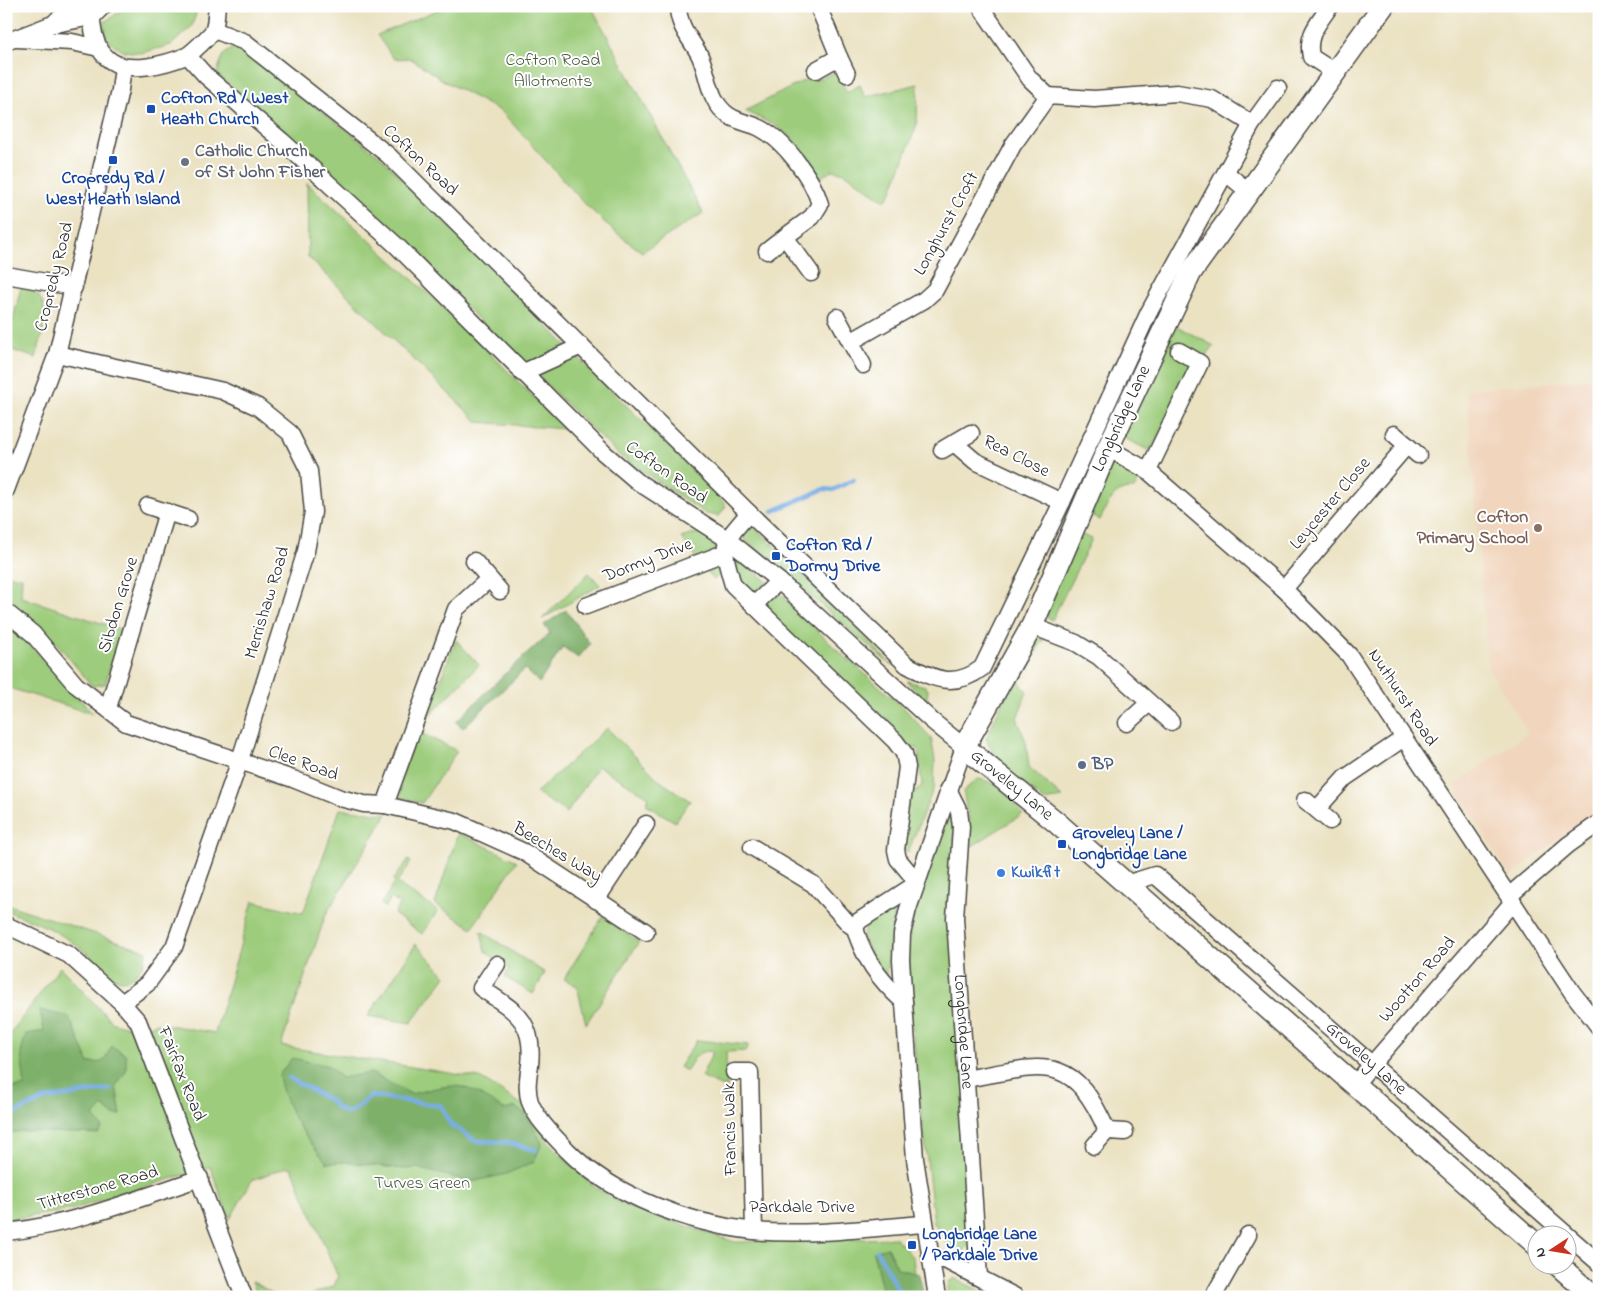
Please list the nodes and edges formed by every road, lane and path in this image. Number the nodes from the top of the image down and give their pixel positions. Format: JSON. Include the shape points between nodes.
{"nodes":[{"id":1,"x":76,"y":6,"type":"edge"},
{"id":2,"x":678,"y":6,"type":"edge"},
{"id":3,"x":818,"y":6,"type":"edge"},
{"id":4,"x":980,"y":6,"type":"edge"},
{"id":5,"x":1330,"y":6,"type":"edge"},
{"id":6,"x":1383,"y":6,"type":"edge"},
{"id":7,"x":215,"y":9,"type":"edge"},
{"id":8,"x":94,"y":11,"type":"edge"},
{"id":9,"x":50,"y":25,"type":"junction"},
{"id":10,"x":214,"y":30,"type":"junction"},
{"id":11,"x":10,"y":41,"type":"edge"},
{"id":12,"x":99,"y":48,"type":"junction"},
{"id":13,"x":188,"y":56,"type":"junction"},
{"id":14,"x":839,"y":57,"type":"junction"},
{"id":15,"x":123,"y":67,"type":"junction"},
{"id":16,"x":816,"y":70,"type":"dead end"},
{"id":17,"x":1336,"y":73,"type":"junction"},
{"id":18,"x":847,"y":74,"type":"dead end"},
{"id":19,"x":1278,"y":88,"type":"dead end"},
{"id":20,"x":1048,"y":96,"type":"junction"},
{"id":21,"x":1252,"y":124,"type":"junction"},
{"id":22,"x":1226,"y":173,"type":"junction"},
{"id":23,"x":1248,"y":191,"type":"junction"},
{"id":24,"x":785,"y":237,"type":"junction"},
{"id":25,"x":767,"y":251,"type":"dead end"},
{"id":26,"x":812,"y":274,"type":"dead end"},
{"id":27,"x":6,"y":275,"type":"edge"},
{"id":28,"x":74,"y":287,"type":"junction"},
{"id":29,"x":837,"y":317,"type":"dead end"},
{"id":30,"x":852,"y":341,"type":"junction"},
{"id":31,"x":581,"y":346,"type":"junction"},
{"id":32,"x":1179,"y":351,"type":"dead end"},
{"id":33,"x":57,"y":354,"type":"junction"},
{"id":34,"x":863,"y":365,"type":"dead end"},
{"id":35,"x":522,"y":372,"type":"junction"},
{"id":36,"x":971,"y":433,"type":"dead end"},
{"id":37,"x":1394,"y":434,"type":"dead end"},
{"id":38,"x":1108,"y":448,"type":"junction"},
{"id":39,"x":1148,"y":471,"type":"junction"},
{"id":40,"x":6,"y":490,"type":"edge"},
{"id":41,"x":1062,"y":502,"type":"junction"},
{"id":42,"x":148,"y":506,"type":"dead end"},
{"id":43,"x":167,"y":512,"type":"junction"},
{"id":44,"x":749,"y":513,"type":"junction"},
{"id":45,"x":188,"y":519,"type":"dead end"},
{"id":46,"x":725,"y":546,"type":"junction"},
{"id":47,"x":474,"y":561,"type":"dead end"},
{"id":48,"x":1030,"y":567,"type":"junction"},
{"id":49,"x":1052,"y":579,"type":"junction"},
{"id":50,"x":779,"y":581,"type":"junction"},
{"id":51,"x":1284,"y":589,"type":"junction"},
{"id":52,"x":754,"y":605,"type":"junction"},
{"id":53,"x":586,"y":606,"type":"dead end"},
{"id":54,"x":6,"y":612,"type":"edge"},
{"id":55,"x":1032,"y":626,"type":"junction"},
{"id":56,"x":947,"y":681,"type":"joint"},
{"id":57,"x":1149,"y":703,"type":"junction"},
{"id":58,"x":108,"y":708,"type":"junction"},
{"id":59,"x":1171,"y":722,"type":"dead end"},
{"id":60,"x":1126,"y":723,"type":"dead end"},
{"id":61,"x":1404,"y":738,"type":"junction"},
{"id":62,"x":964,"y":747,"type":"junction"},
{"id":63,"x":239,"y":763,"type":"junction"},
{"id":64,"x":948,"y":789,"type":"junction"},
{"id":65,"x":385,"y":805,"type":"junction"},
{"id":66,"x":1330,"y":821,"type":"dead end"},
{"id":67,"x":1599,"y":823,"type":"edge"},
{"id":68,"x":646,"y":824,"type":"dead end"},
{"id":69,"x":752,"y":847,"type":"dead end"},
{"id":70,"x":916,"y":883,"type":"junction"},
{"id":71,"x":1126,"y":884,"type":"junction"},
{"id":72,"x":1511,"y":899,"type":"junction"},
{"id":73,"x":596,"y":900,"type":"junction"},
{"id":74,"x":6,"y":925,"type":"edge"},
{"id":75,"x":855,"y":928,"type":"junction"},
{"id":76,"x":646,"y":932,"type":"dead end"},
{"id":77,"x":497,"y":964,"type":"dead end"},
{"id":78,"x":904,"y":1002,"type":"junction"},
{"id":79,"x":122,"y":1003,"type":"junction"},
{"id":80,"x":1599,"y":1027,"type":"edge"},
{"id":81,"x":1371,"y":1064,"type":"junction"},
{"id":82,"x":734,"y":1072,"type":"dead end"},
{"id":83,"x":966,"y":1079,"type":"junction"},
{"id":84,"x":1355,"y":1084,"type":"junction"},
{"id":85,"x":1107,"y":1131,"type":"junction"},
{"id":86,"x":1125,"y":1132,"type":"dead end"},
{"id":87,"x":1094,"y":1146,"type":"dead end"},
{"id":88,"x":200,"y":1178,"type":"junction"},
{"id":89,"x":924,"y":1224,"type":"junction"},
{"id":90,"x":754,"y":1231,"type":"junction"},
{"id":91,"x":6,"y":1232,"type":"edge"},
{"id":92,"x":1248,"y":1235,"type":"dead end"},
{"id":93,"x":1528,"y":1237,"type":"edge"},
{"id":94,"x":932,"y":1260,"type":"junction"},
{"id":95,"x":1599,"y":1263,"type":"edge"},
{"id":96,"x":1570,"y":1276,"type":"edge"},
{"id":97,"x":979,"y":1277,"type":"junction"},
{"id":98,"x":993,"y":1291,"type":"edge"},
{"id":99,"x":244,"y":1297,"type":"edge"},
{"id":100,"x":937,"y":1297,"type":"edge"},
{"id":101,"x":1016,"y":1297,"type":"edge"},
{"id":102,"x":1213,"y":1297,"type":"edge"},
{"id":103,"x":1594,"y":1297,"type":"edge"}],
"edges":[{"from":1,"to":9,"type":"street"},
{"from":2,"to":24,"type":"street","via":[[681,26],[699,55],[712,96],[728,115],[760,128],[781,142],[816,190],[820,204],[812,217]]},
{"from":3,"to":14,"type":"street"},
{"from":4,"to":20,"type":"street","via":[[1030,79]]},
{"from":5,"to":17,"type":"street","via":[[1308,45],[1312,57]]},
{"from":6,"to":17,"type":"main road","name":"Longbridge Lane"},
{"from":7,"to":10,"type":"street"},
{"from":8,"to":9,"type":"street"},
{"from":8,"to":12,"type":"street","via":[[92,29]]},
{"from":9,"to":11,"type":"street"},
{"from":10,"to":13,"type":"street"},
{"from":10,"to":31,"type":"street","name":"Cofton Road","via":[[245,42],[388,155]]},
{"from":11,"to":12,"type":"street","via":[[72,42]]},
{"from":12,"to":15,"type":"street","via":[[110,61]]},
{"from":13,"to":15,"type":"street","via":[[150,66]]},
{"from":13,"to":35,"type":"street","name":"Cofton Road","via":[[206,76],[398,247]]},
{"from":14,"to":16,"type":"street"},
{"from":14,"to":18,"type":"street"},
{"from":15,"to":28,"type":"street","name":"Cropredy Road"},
{"from":17,"to":23,"type":"main road","name":"Longbridge Lane"},
{"from":19,"to":21,"type":"street","name":"Longbridge Lane"},
{"from":20,"to":21,"type":"street","via":[[1094,99],[1177,93],[1212,99]]},
{"from":20,"to":30,"type":"street","name":"Longhurst Croft","via":[[1013,145],[935,290],[924,300]]},
{"from":21,"to":22,"type":"street","name":"Longbridge Lane"},
{"from":22,"to":23,"type":"street"},
{"from":22,"to":41,"type":"street","name":"Longbridge Lane","via":[[1149,312]]},
{"from":23,"to":38,"type":"main road","name":"Longbridge Lane","via":[[1191,272]]},
{"from":24,"to":25,"type":"street"},
{"from":24,"to":26,"type":"street"},
{"from":27,"to":28,"type":"street"},
{"from":28,"to":33,"type":"street","name":"Cropredy Road"},
{"from":29,"to":30,"type":"street"},
{"from":30,"to":34,"type":"street"},
{"from":31,"to":35,"type":"street"},
{"from":31,"to":44,"type":"street","name":"Cofton Road"},
{"from":32,"to":39,"type":"street","via":[[1200,363]]},
{"from":33,"to":40,"type":"street","name":"Cropredy Road"},
{"from":33,"to":63,"type":"street","name":"Merrishaw Road","via":[[223,391],[258,407],[290,433],[309,471],[313,512],[306,551]]},
{"from":35,"to":46,"type":"street","name":"Cofton Road","via":[[604,453]]},
{"from":36,"to":41,"type":"street","name":"Rea Close","via":[[948,447]]},
{"from":37,"to":51,"type":"street","name":"Leycester Close","via":[[1413,450]]},
{"from":38,"to":39,"type":"street","name":"Nuthurst Road"},
{"from":38,"to":49,"type":"main road","name":"Longbridge Lane"},
{"from":39,"to":51,"type":"street","name":"Nuthurst Road"},
{"from":41,"to":48,"type":"street","name":"Longbridge Lane"},
{"from":42,"to":43,"type":"street"},
{"from":43,"to":45,"type":"street"},
{"from":43,"to":58,"type":"street","name":"Sibdon Grove"},
{"from":44,"to":46,"type":"street"},
{"from":44,"to":56,"type":"street","name":"Cofton Road","via":[[907,665],[934,679]]},
{"from":46,"to":50,"type":"street","name":"Cofton Road"},
{"from":46,"to":52,"type":"street","via":[[733,585]]},
{"from":46,"to":53,"type":"street","name":"Dormy Drive"},
{"from":47,"to":65,"type":"street","via":[[494,585],[456,609]]},
{"from":48,"to":49,"type":"street"},
{"from":48,"to":56,"type":"street","name":"Longbridge Lane","via":[[982,668],[969,676]]},
{"from":49,"to":55,"type":"main road","name":"Longbridge Lane"},
{"from":50,"to":52,"type":"street"},
{"from":50,"to":62,"type":"street","name":"Cofton Road"},
{"from":51,"to":61,"type":"street","name":"Nuthurst Road","via":[[1349,654]]},
{"from":52,"to":70,"type":"street","via":[[904,753],[907,767],[896,850],[898,859]]},
{"from":54,"to":58,"type":"street","name":"Clee Road","via":[[33,634],[76,685]]},
{"from":55,"to":57,"type":"street","via":[[1076,643],[1099,657]]},
{"from":55,"to":62,"type":"main road","name":"Longbridge Lane"},
{"from":57,"to":59,"type":"street"},
{"from":57,"to":60,"type":"street"},
{"from":58,"to":63,"type":"street","name":"Clee Road","via":[[126,724]]},
{"from":61,"to":66,"type":"street","via":[[1311,804]]},
{"from":61,"to":72,"type":"street","name":"Nuthurst Road"},
{"from":62,"to":64,"type":"street","name":"Longbridge Lane"},
{"from":62,"to":71,"type":"main road","name":"Groveley Lane"},
{"from":63,"to":65,"type":"street","name":"Clee Road","via":[[340,798]]},
{"from":63,"to":79,"type":"street","name":"Merrishaw Road","via":[[174,947],[147,984]]},
{"from":64,"to":70,"type":"street","name":"Longbridge Lane"},
{"from":64,"to":83,"type":"street","name":"Longbridge Lane","via":[[959,811],[961,827],[955,918]]},
{"from":65,"to":73,"type":"street","name":"Beeches Way","via":[[455,821],[507,844]]},
{"from":67,"to":72,"type":"street","name":"Wootton Road","via":[[1568,845]]},
{"from":68,"to":73,"type":"street"},
{"from":69,"to":75,"type":"street","via":[[813,884]]},
{"from":70,"to":75,"type":"street","via":[[860,920]]},
{"from":70,"to":78,"type":"street","name":"Longbridge Lane","via":[[902,934]]},
{"from":71,"to":81,"type":"street","name":"Groveley Lane","via":[[1155,876]]},
{"from":71,"to":84,"type":"main road","name":"Groveley Lane"},
{"from":72,"to":80,"type":"street","name":"Nuthurst Road"},
{"from":72,"to":81,"type":"street","name":"Wootton Road"},
{"from":73,"to":76,"type":"street","name":"Beeches Way"},
{"from":74,"to":79,"type":"street","name":"Fairfax Road","via":[[70,955]]},
{"from":75,"to":78,"type":"street","via":[[863,951],[883,983]]},
{"from":77,"to":90,"type":"street","name":"Parkdale Drive","via":[[481,988],[516,1012],[525,1024],[530,1049],[527,1086],[530,1102],[539,1118],[568,1151],[617,1190],[684,1216]]},
{"from":78,"to":89,"type":"street","name":"Longbridge Lane","via":[[915,1159]]},
{"from":79,"to":88,"type":"street","name":"Fairfax Road","via":[[142,1030]]},
{"from":81,"to":84,"type":"street","name":"Wootton Road"},
{"from":81,"to":95,"type":"street","name":"Groveley Lane"},
{"from":82,"to":90,"type":"street","name":"Francis Walk","via":[[750,1072]]},
{"from":83,"to":85,"type":"street","via":[[1022,1069],[1060,1070],[1085,1091]]},
{"from":83,"to":97,"type":"street","name":"Longbridge Lane"},
{"from":84,"to":93,"type":"main road","name":"Groveley Lane"},
{"from":85,"to":86,"type":"street"},
{"from":85,"to":87,"type":"street"},
{"from":88,"to":91,"type":"street","name":"Titterstone Road","via":[[77,1218]]},
{"from":88,"to":99,"type":"street","name":"Fairfax Road"},
{"from":89,"to":90,"type":"street","name":"Parkdale Drive","via":[[820,1231]]},
{"from":89,"to":94,"type":"street","name":"Longbridge Lane"},
{"from":92,"to":102,"type":"street"},
{"from":94,"to":97,"type":"street","via":[[945,1260]]},
{"from":94,"to":100,"type":"street","name":"Longbridge Lane"},
{"from":96,"to":103,"type":"main road"},
{"from":97,"to":98,"type":"street"},
{"from":98,"to":101,"type":"street"}]}
